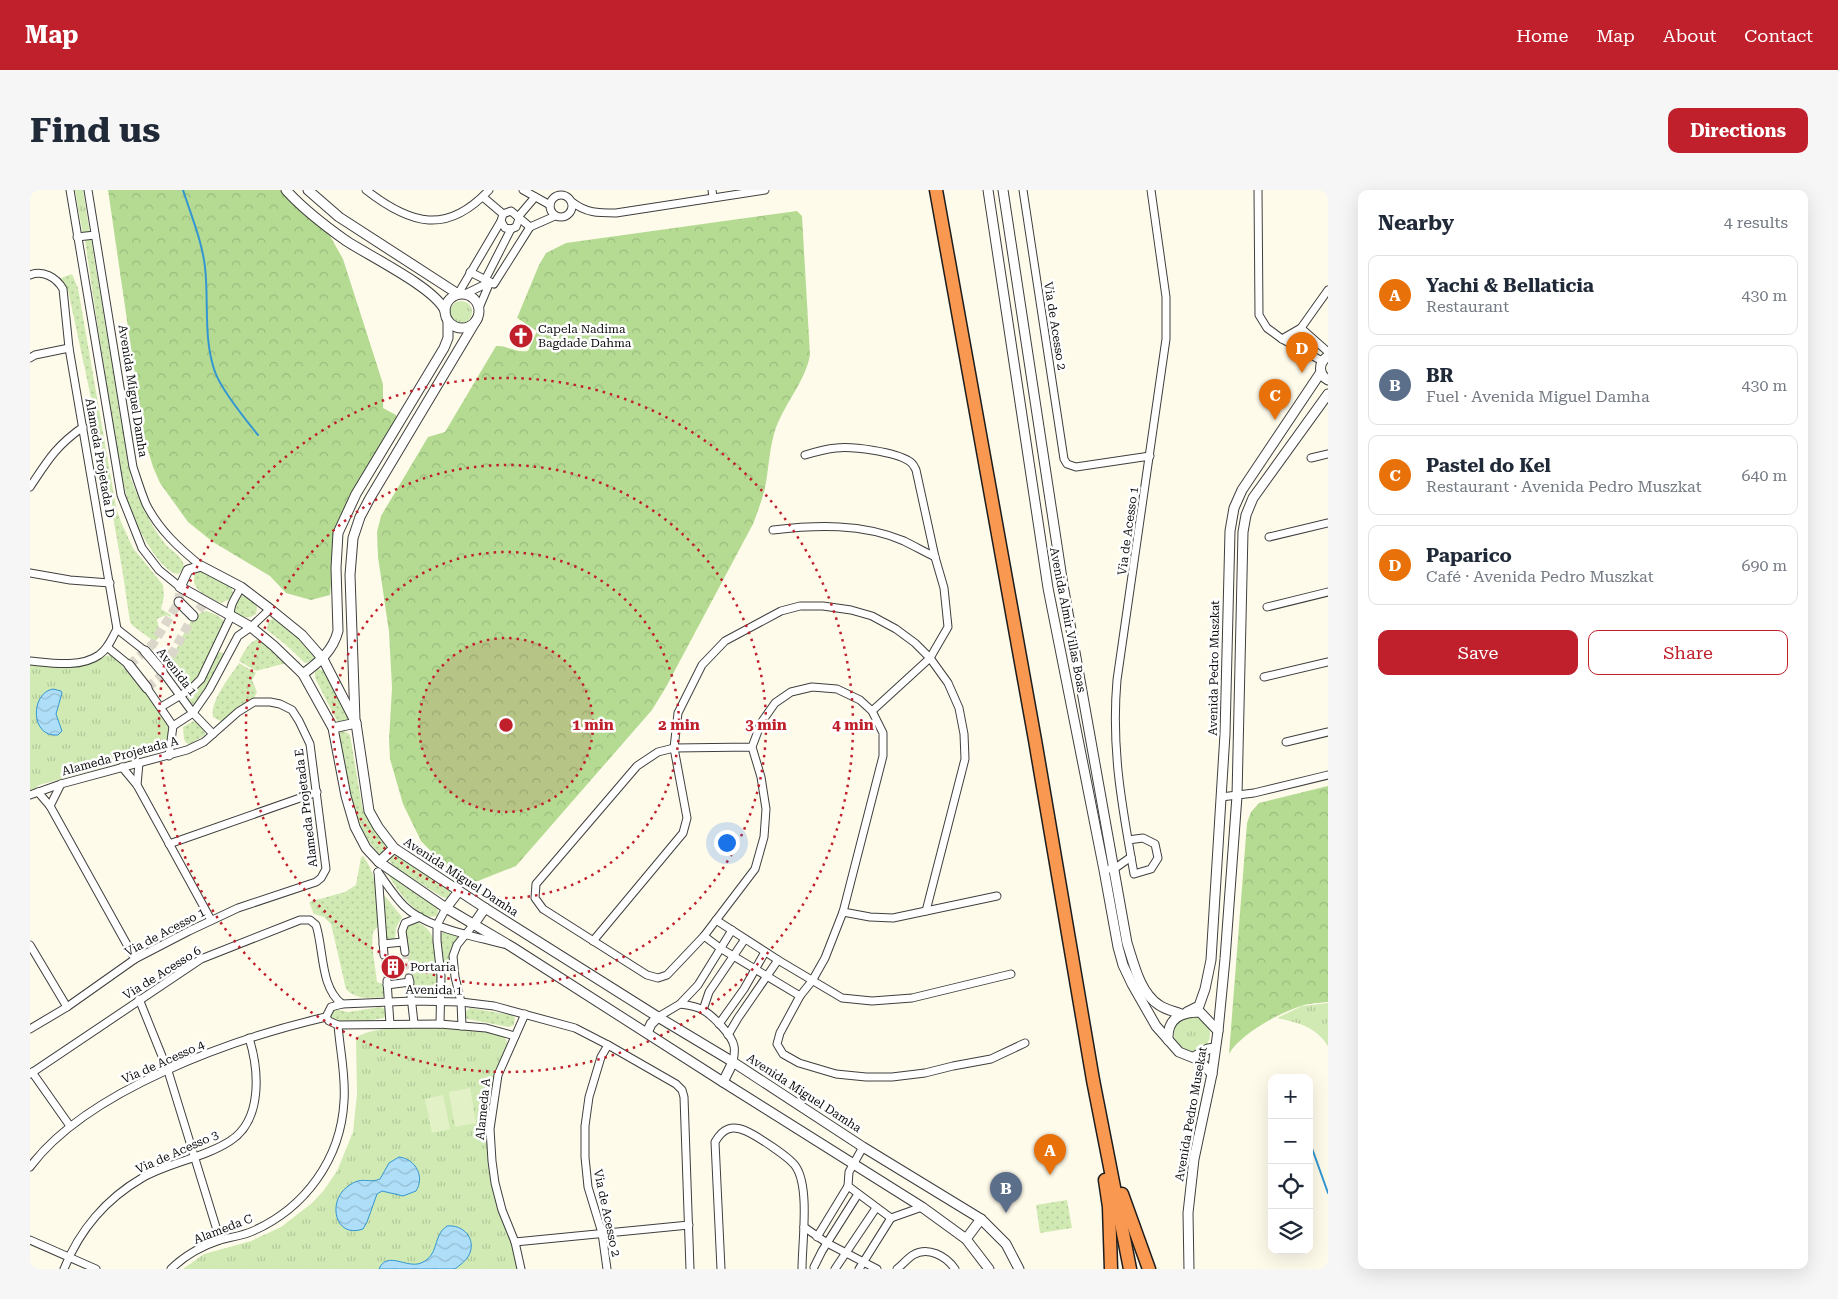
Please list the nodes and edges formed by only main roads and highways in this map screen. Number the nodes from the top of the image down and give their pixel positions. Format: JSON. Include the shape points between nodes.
{"nodes":[{"id":1,"x":928,"y":190,"type":"edge"},
{"id":2,"x":936,"y":190,"type":"edge"},
{"id":3,"x":1106,"y":1157,"type":"junction"},
{"id":4,"x":1111,"y":1269,"type":"edge"},
{"id":5,"x":1122,"y":1269,"type":"edge"},
{"id":6,"x":1130,"y":1269,"type":"edge"},
{"id":7,"x":1149,"y":1269,"type":"edge"}],
"edges":[{"from":1,"to":3,"type":"highway","via":[[1045,851]]},
{"from":2,"to":3,"type":"highway"},
{"from":3,"to":4,"type":"highway"},
{"from":3,"to":5,"type":"highway"},
{"from":3,"to":6,"type":"highway"},
{"from":3,"to":7,"type":"highway"}]}
